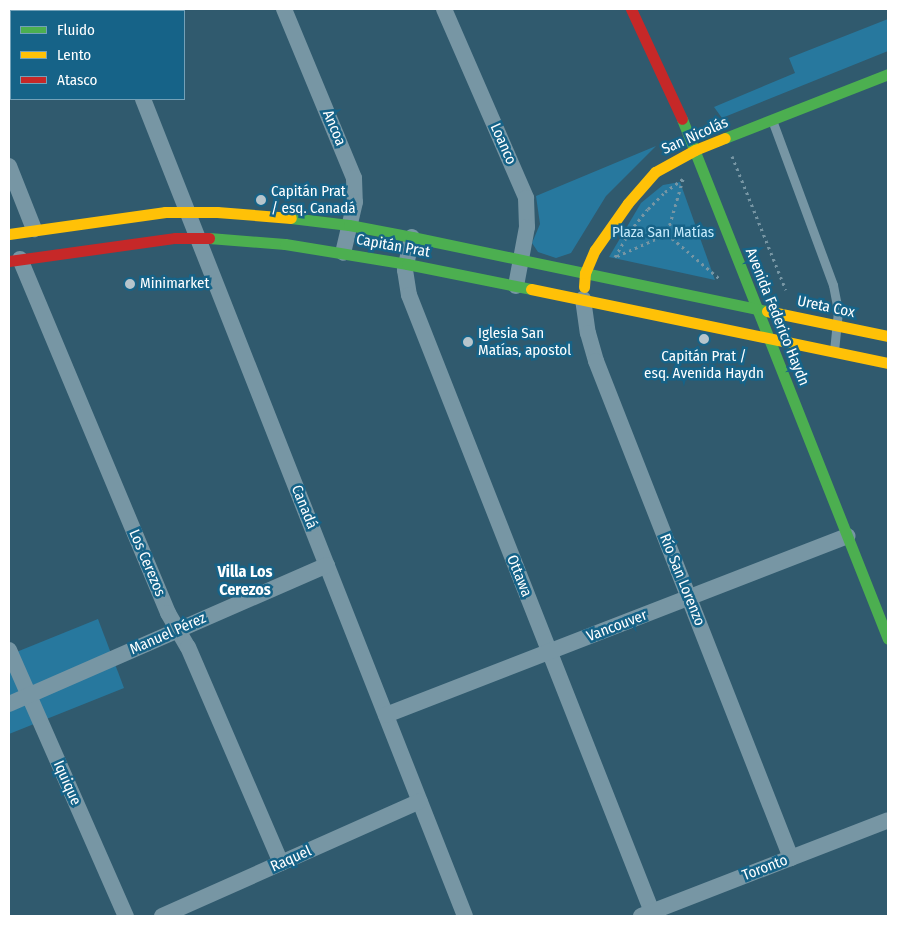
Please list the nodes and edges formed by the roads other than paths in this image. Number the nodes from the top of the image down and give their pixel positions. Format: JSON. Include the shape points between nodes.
{"nodes":[{"id":1,"x":284,"y":9,"type":"edge"},
{"id":2,"x":444,"y":9,"type":"edge"},
{"id":3,"x":631,"y":9,"type":"edge"},
{"id":4,"x":888,"y":74,"type":"edge"},
{"id":5,"x":143,"y":100,"type":"edge"},
{"id":6,"x":772,"y":120,"type":"junction"},
{"id":7,"x":695,"y":150,"type":"junction"},
{"id":8,"x":9,"y":166,"type":"edge"},
{"id":9,"x":187,"y":212,"type":"junction"},
{"id":10,"x":349,"y":226,"type":"junction"},
{"id":11,"x":34,"y":230,"type":"junction"},
{"id":12,"x":9,"y":234,"type":"edge"},
{"id":13,"x":412,"y":237,"type":"junction"},
{"id":14,"x":198,"y":238,"type":"junction"},
{"id":15,"x":343,"y":252,"type":"junction"},
{"id":16,"x":522,"y":259,"type":"junction"},
{"id":17,"x":15,"y":260,"type":"edge"},
{"id":18,"x":407,"y":264,"type":"junction"},
{"id":19,"x":585,"y":272,"type":"junction"},
{"id":20,"x":516,"y":286,"type":"junction"},
{"id":21,"x":583,"y":299,"type":"junction"},
{"id":22,"x":757,"y":308,"type":"junction"},
{"id":23,"x":837,"y":325,"type":"junction"},
{"id":24,"x":768,"y":336,"type":"junction"},
{"id":25,"x":888,"y":336,"type":"edge"},
{"id":26,"x":834,"y":351,"type":"junction"},
{"id":27,"x":888,"y":363,"type":"edge"},
{"id":28,"x":848,"y":536,"type":"junction"},
{"id":29,"x":327,"y":565,"type":"junction"},
{"id":30,"x":689,"y":598,"type":"junction"},
{"id":31,"x":178,"y":630,"type":"junction"},
{"id":32,"x":888,"y":639,"type":"edge"},
{"id":33,"x":9,"y":650,"type":"edge"},
{"id":34,"x":549,"y":652,"type":"junction"},
{"id":35,"x":28,"y":695,"type":"junction"},
{"id":36,"x":9,"y":704,"type":"edge"},
{"id":37,"x":386,"y":715,"type":"junction"},
{"id":38,"x":420,"y":802,"type":"junction"},
{"id":39,"x":888,"y":820,"type":"edge"},
{"id":40,"x":791,"y":858,"type":"junction"},
{"id":41,"x":281,"y":863,"type":"junction"},
{"id":42,"x":647,"y":914,"type":"edge"},
{"id":43,"x":126,"y":916,"type":"edge"},
{"id":44,"x":162,"y":916,"type":"edge"},
{"id":45,"x":465,"y":916,"type":"edge"}],
"edges":[{"from":1,"to":10,"type":"street","name":"Ancoa","via":[[354,178],[356,197]]},
{"from":2,"to":16,"type":"street","name":"Loanco","via":[[526,198],[528,215]]},
{"from":3,"to":7,"type":"street","name":"Avenida Federico Haydn"},
{"from":4,"to":6,"type":"street","name":"San Nicolás"},
{"from":5,"to":9,"type":"street","name":"Canadá"},
{"from":6,"to":7,"type":"street","name":"San Nicolás"},
{"from":6,"to":23,"type":"lane","via":[[832,279]]},
{"from":7,"to":19,"type":"street","name":"San Nicolás","via":[[675,159],[648,179],[595,250]]},
{"from":7,"to":22,"type":"street","name":"Avenida Federico Haydn"},
{"from":8,"to":11,"type":"street"},
{"from":9,"to":10,"type":"street","name":"Capitán Prat","via":[[242,213]]},
{"from":9,"to":11,"type":"street","name":"Capitán Prat","via":[[125,216]]},
{"from":9,"to":14,"type":"street","name":"Canadá"},
{"from":10,"to":13,"type":"street","name":"Capitán Prat"},
{"from":10,"to":15,"type":"street","name":"Ancoa"},
{"from":11,"to":12,"type":"street","name":"Capitán Prat"},
{"from":13,"to":16,"type":"street","name":"Capitán Prat"},
{"from":13,"to":18,"type":"street","name":"Ottawa"},
{"from":14,"to":15,"type":"street","name":"Capitán Prat","via":[[255,240]]},
{"from":14,"to":17,"type":"street","name":"Capitán Prat","via":[[156,240]]},
{"from":14,"to":29,"type":"street","name":"Canadá"},
{"from":15,"to":18,"type":"street","name":"Capitán Prat"},
{"from":16,"to":19,"type":"street","name":"Capitán Prat"},
{"from":16,"to":20,"type":"street","name":"Loanco"},
{"from":17,"to":31,"type":"street","name":"Los Cerezos"},
{"from":18,"to":20,"type":"street","name":"Capitán Prat"},
{"from":18,"to":34,"type":"street","name":"Ottawa","via":[[405,280],[408,295]]},
{"from":19,"to":21,"type":"street","name":"San Nicolás"},
{"from":19,"to":22,"type":"street","name":"Capitán Prat"},
{"from":20,"to":21,"type":"street","name":"Capitán Prat"},
{"from":21,"to":24,"type":"street","name":"Capitán Prat"},
{"from":21,"to":30,"type":"street","name":"Río San Lorenzo","via":[[596,361]]},
{"from":22,"to":23,"type":"street","name":"Ureta Cox"},
{"from":22,"to":24,"type":"street","name":"Avenida Federico Haydn"},
{"from":23,"to":25,"type":"street","name":"Ureta Cox"},
{"from":23,"to":26,"type":"lane"},
{"from":24,"to":26,"type":"street"},
{"from":24,"to":28,"type":"street","name":"Avenida Federico Haydn"},
{"from":26,"to":27,"type":"street"},
{"from":28,"to":30,"type":"street","name":"Vancouver"},
{"from":28,"to":32,"type":"street","name":"Avenida Federico Haydn"},
{"from":29,"to":31,"type":"street","name":"Manuel Pérez"},
{"from":29,"to":37,"type":"street","name":"Canadá"},
{"from":30,"to":34,"type":"street","name":"Vancouver"},
{"from":30,"to":40,"type":"street","name":"Río San Lorenzo"},
{"from":31,"to":35,"type":"street","name":"Manuel Pérez"},
{"from":31,"to":41,"type":"street","name":"Los Cerezos"},
{"from":33,"to":35,"type":"street","name":"Iquique"},
{"from":34,"to":37,"type":"street","name":"Vancouver"},
{"from":34,"to":42,"type":"street","name":"Ottawa"},
{"from":35,"to":36,"type":"street","name":"Manuel Pérez"},
{"from":35,"to":43,"type":"street","name":"Iquique"},
{"from":37,"to":38,"type":"street","name":"Canadá"},
{"from":38,"to":41,"type":"street","name":"Raquel"},
{"from":38,"to":45,"type":"street","name":"Canadá"},
{"from":39,"to":40,"type":"street","name":"Toronto"},
{"from":40,"to":42,"type":"street","name":"Toronto"},
{"from":41,"to":44,"type":"street","name":"Raquel"}]}
